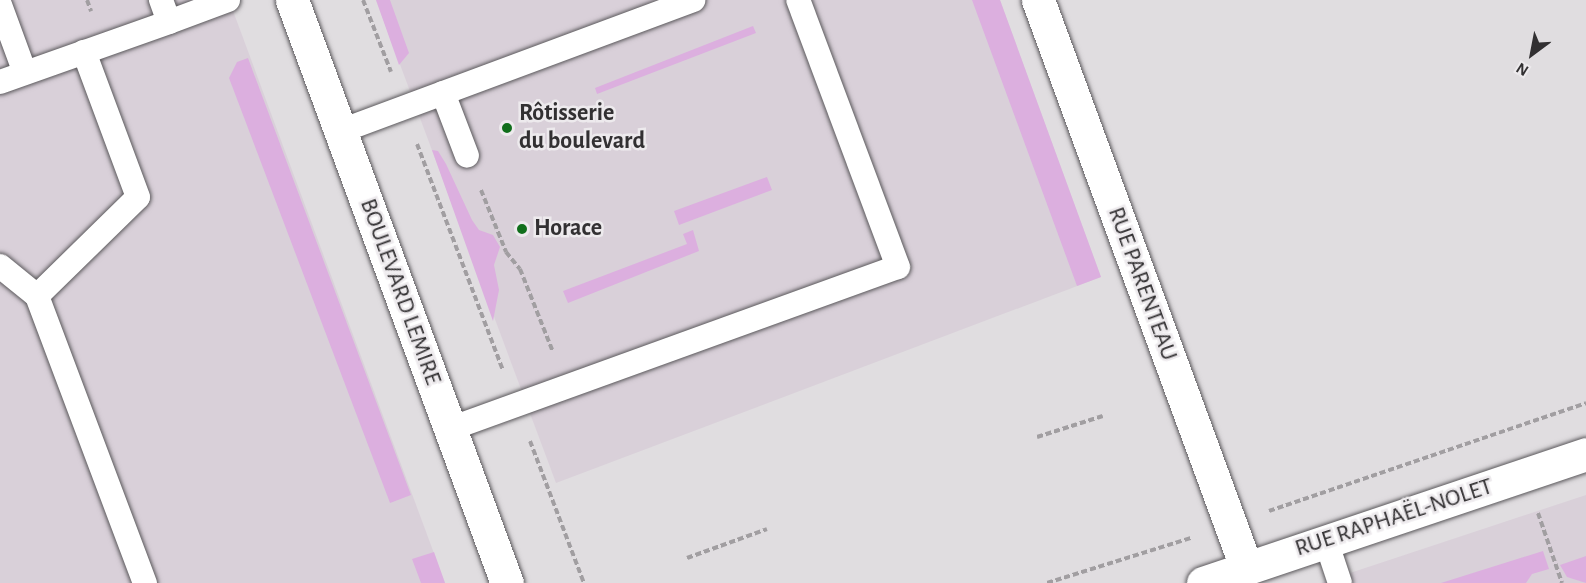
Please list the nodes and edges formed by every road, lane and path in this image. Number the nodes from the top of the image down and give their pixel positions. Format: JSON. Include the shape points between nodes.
{"nodes":[{"id":1,"x":228,"y":0,"type":"edge"},
{"id":2,"x":292,"y":0,"type":"edge"},
{"id":3,"x":363,"y":0,"type":"edge"},
{"id":4,"x":693,"y":0,"type":"edge"},
{"id":5,"x":798,"y":0,"type":"edge"},
{"id":6,"x":1038,"y":0,"type":"edge"},
{"id":7,"x":0,"y":5,"type":"edge"},
{"id":8,"x":165,"y":11,"type":"edge"},
{"id":9,"x":84,"y":52,"type":"junction"},
{"id":10,"x":390,"y":71,"type":"dead end"},
{"id":11,"x":25,"y":73,"type":"junction"},
{"id":12,"x":0,"y":82,"type":"edge"},
{"id":13,"x":443,"y":93,"type":"junction"},
{"id":14,"x":340,"y":131,"type":"junction"},
{"id":15,"x":421,"y":153,"type":"dead end"},
{"id":16,"x":466,"y":156,"type":"joint"},
{"id":17,"x":508,"y":237,"type":"dead end"},
{"id":18,"x":501,"y":240,"type":"junction"},
{"id":19,"x":0,"y":266,"type":"edge"},
{"id":20,"x":37,"y":296,"type":"junction"},
{"id":21,"x":497,"y":352,"type":"dead end"},
{"id":22,"x":566,"y":386,"type":"junction"},
{"id":23,"x":1586,"y":403,"type":"edge"},
{"id":24,"x":1103,"y":416,"type":"dead end"},
{"id":25,"x":450,"y":429,"type":"junction"},
{"id":26,"x":1037,"y":437,"type":"dead end"},
{"id":27,"x":533,"y":449,"type":"dead end"},
{"id":28,"x":1586,"y":454,"type":"edge"},
{"id":29,"x":1279,"y":508,"type":"dead end"},
{"id":30,"x":767,"y":530,"type":"dead end"},
{"id":31,"x":1326,"y":541,"type":"junction"},
{"id":32,"x":1550,"y":549,"type":"dead end"},
{"id":33,"x":687,"y":558,"type":"dead end"},
{"id":34,"x":1128,"y":559,"type":"dead end"},
{"id":35,"x":1246,"y":567,"type":"junction"},
{"id":36,"x":145,"y":583,"type":"edge"},
{"id":37,"x":507,"y":583,"type":"edge"},
{"id":38,"x":584,"y":583,"type":"edge"},
{"id":39,"x":1047,"y":583,"type":"edge"},
{"id":40,"x":1203,"y":583,"type":"edge"},
{"id":41,"x":1340,"y":583,"type":"edge"},
{"id":42,"x":1562,"y":583,"type":"edge"}],
"edges":[{"from":1,"to":8,"type":"lane"},
{"from":2,"to":14,"type":"street","name":"BOULEVARD LEMIRE"},
{"from":3,"to":10,"type":"path"},
{"from":4,"to":13,"type":"lane"},
{"from":5,"to":22,"type":"lane","via":[[898,267]]},
{"from":6,"to":35,"type":"street","name":"RUE PARENTEAU"},
{"from":7,"to":11,"type":"lane"},
{"from":8,"to":9,"type":"lane"},
{"from":9,"to":11,"type":"lane"},
{"from":9,"to":20,"type":"lane","via":[[138,197]]},
{"from":11,"to":12,"type":"lane"},
{"from":13,"to":14,"type":"lane"},
{"from":13,"to":16,"type":"lane"},
{"from":14,"to":25,"type":"street","name":"BOULEVARD LEMIRE"},
{"from":15,"to":21,"type":"path"},
{"from":16,"to":18,"type":"path"},
{"from":17,"to":18,"type":"path"},
{"from":18,"to":22,"type":"path","via":[[520,269]]},
{"from":19,"to":20,"type":"lane"},
{"from":20,"to":36,"type":"lane"},
{"from":22,"to":25,"type":"lane"},
{"from":23,"to":29,"type":"path","name":"RUE RAPHAËL-NOLET"},
{"from":24,"to":26,"type":"path"},
{"from":25,"to":37,"type":"street","name":"BOULEVARD LEMIRE"},
{"from":27,"to":38,"type":"path"},
{"from":28,"to":31,"type":"street","name":"RUE RAPHAËL-NOLET"},
{"from":30,"to":33,"type":"path"},
{"from":31,"to":35,"type":"street","name":"RUE RAPHAËL-NOLET"},
{"from":31,"to":41,"type":"lane"},
{"from":32,"to":42,"type":"path"},
{"from":34,"to":39,"type":"path"},
{"from":35,"to":40,"type":"street","name":"RUE RAPHAËL-NOLET"}]}
